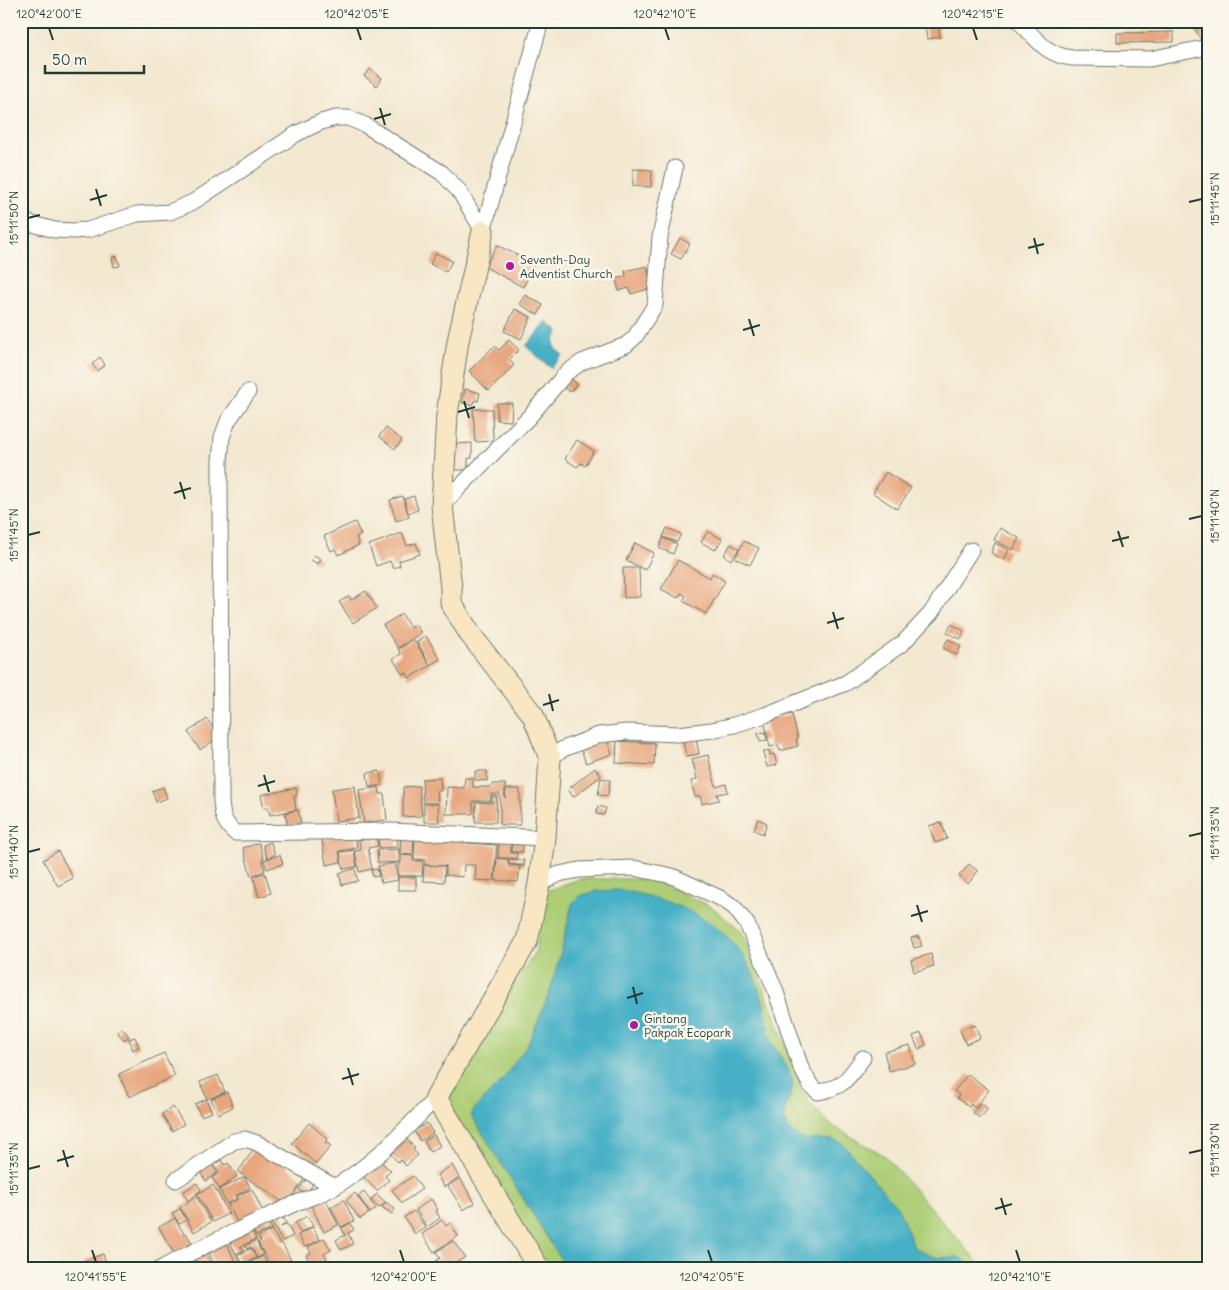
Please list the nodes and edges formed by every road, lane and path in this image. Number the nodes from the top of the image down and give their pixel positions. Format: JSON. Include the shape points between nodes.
{"nodes":[{"id":1,"x":541,"y":21,"type":"edge"},
{"id":2,"x":1019,"y":21,"type":"edge"},
{"id":3,"x":1208,"y":44,"type":"edge"},
{"id":4,"x":675,"y":168,"type":"dead end"},
{"id":5,"x":21,"y":220,"type":"edge"},
{"id":6,"x":483,"y":231,"type":"junction"},
{"id":7,"x":248,"y":392,"type":"dead end"},
{"id":8,"x":442,"y":505,"type":"junction"},
{"id":9,"x":971,"y":550,"type":"dead end"},
{"id":10,"x":550,"y":758,"type":"junction"},
{"id":11,"x":545,"y":838,"type":"junction"},
{"id":12,"x":539,"y":884,"type":"junction"},
{"id":13,"x":863,"y":1058,"type":"dead end"},
{"id":14,"x":436,"y":1098,"type":"junction"},
{"id":15,"x":176,"y":1180,"type":"dead end"},
{"id":16,"x":335,"y":1187,"type":"junction"},
{"id":17,"x":160,"y":1269,"type":"edge"},
{"id":18,"x":539,"y":1269,"type":"edge"}],
"edges":[{"from":1,"to":6,"type":"street"},
{"from":2,"to":3,"type":"street","via":[[1050,52],[1072,58],[1150,59],[1203,48]]},
{"from":4,"to":8,"type":"street","via":[[660,237],[655,305],[635,337],[626,345],[582,362],[566,373],[530,416]]},
{"from":5,"to":6,"type":"street","via":[[55,230],[88,230],[137,214],[170,212],[193,202],[296,134],[321,122],[348,118],[365,125],[442,173],[459,191]]},
{"from":6,"to":8,"type":"street","via":[[458,341],[448,406]]},
{"from":7,"to":11,"type":"street","via":[[228,421],[222,437],[220,461],[221,801],[226,824],[235,833],[391,831]]},
{"from":8,"to":10,"type":"street","via":[[451,603],[470,634],[533,715]]},
{"from":9,"to":10,"type":"street","via":[[931,613],[903,643],[846,683],[734,725],[678,734],[627,732],[599,735],[563,749]]},
{"from":10,"to":11,"type":"street"},
{"from":11,"to":12,"type":"street"},
{"from":12,"to":13,"type":"street","via":[[558,874],[579,870],[634,868],[672,876],[720,898],[748,924],[775,990],[801,1068],[811,1086],[818,1092],[834,1089],[844,1083]]},
{"from":12,"to":14,"type":"street","via":[[527,940]]},
{"from":14,"to":16,"type":"street","via":[[373,1158]]},
{"from":14,"to":18,"type":"street"},
{"from":15,"to":16,"type":"street","via":[[234,1141],[245,1139],[256,1142]]},
{"from":16,"to":17,"type":"street"}]}
